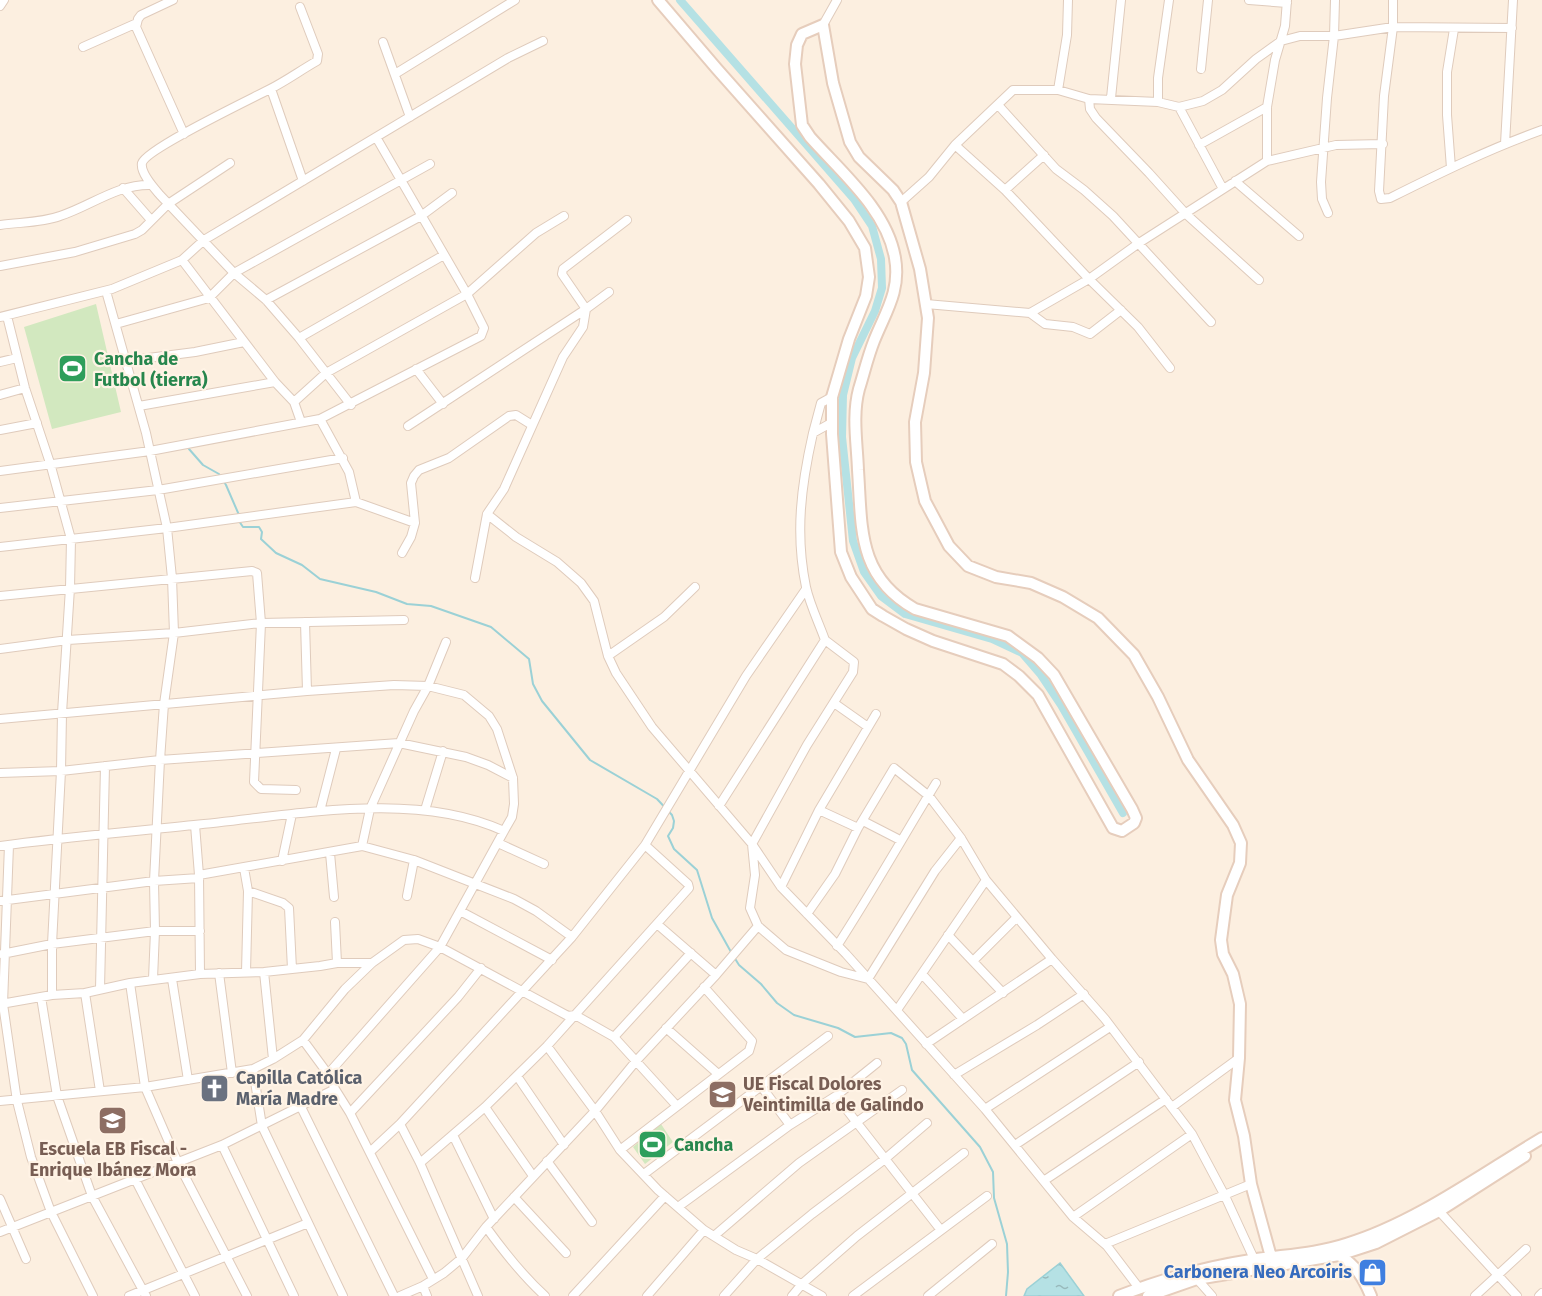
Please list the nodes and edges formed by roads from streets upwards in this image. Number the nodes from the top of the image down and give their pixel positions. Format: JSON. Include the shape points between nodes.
{"nodes":[{"id":1,"x":4,"y":0,"type":"edge"},
{"id":2,"x":173,"y":0,"type":"edge"},
{"id":3,"x":515,"y":0,"type":"edge"},
{"id":4,"x":658,"y":0,"type":"edge"},
{"id":5,"x":837,"y":0,"type":"edge"},
{"id":6,"x":1068,"y":0,"type":"edge"},
{"id":7,"x":1120,"y":0,"type":"edge"},
{"id":8,"x":1169,"y":0,"type":"edge"},
{"id":9,"x":1208,"y":0,"type":"edge"},
{"id":10,"x":1249,"y":0,"type":"edge"},
{"id":11,"x":1335,"y":0,"type":"edge"},
{"id":12,"x":1393,"y":0,"type":"edge"},
{"id":13,"x":1513,"y":0,"type":"edge"},
{"id":14,"x":1287,"y":1,"type":"edge"},
{"id":15,"x":0,"y":6,"type":"edge"},
{"id":16,"x":300,"y":7,"type":"dead end"},
{"id":17,"x":136,"y":23,"type":"junction"},
{"id":18,"x":823,"y":25,"type":"junction"},
{"id":19,"x":1393,"y":27,"type":"junction"},
{"id":20,"x":1512,"y":28,"type":"junction"},
{"id":21,"x":1454,"y":29,"type":"junction"},
{"id":22,"x":1335,"y":36,"type":"junction"},
{"id":23,"x":543,"y":41,"type":"dead end"},
{"id":24,"x":1281,"y":41,"type":"junction"},
{"id":25,"x":383,"y":42,"type":"dead end"},
{"id":26,"x":83,"y":47,"type":"dead end"},
{"id":27,"x":1201,"y":69,"type":"dead end"},
{"id":28,"x":395,"y":74,"type":"junction"},
{"id":29,"x":271,"y":89,"type":"junction"},
{"id":30,"x":1058,"y":90,"type":"junction"},
{"id":31,"x":1111,"y":98,"type":"junction"},
{"id":32,"x":1089,"y":99,"type":"junction"},
{"id":33,"x":1158,"y":102,"type":"junction"},
{"id":34,"x":999,"y":105,"type":"junction"},
{"id":35,"x":1179,"y":107,"type":"junction"},
{"id":36,"x":1267,"y":107,"type":"junction"},
{"id":37,"x":410,"y":117,"type":"junction"},
{"id":38,"x":1542,"y":130,"type":"edge"},
{"id":39,"x":184,"y":134,"type":"junction"},
{"id":40,"x":376,"y":137,"type":"junction"},
{"id":41,"x":1383,"y":144,"type":"junction"},
{"id":42,"x":1504,"y":144,"type":"junction"},
{"id":43,"x":1199,"y":145,"type":"junction"},
{"id":44,"x":955,"y":146,"type":"junction"},
{"id":45,"x":1324,"y":148,"type":"junction"},
{"id":46,"x":1044,"y":155,"type":"junction"},
{"id":47,"x":1267,"y":161,"type":"junction"},
{"id":48,"x":230,"y":163,"type":"dead end"},
{"id":49,"x":430,"y":164,"type":"dead end"},
{"id":50,"x":1451,"y":168,"type":"junction"},
{"id":51,"x":401,"y":179,"type":"junction"},
{"id":52,"x":303,"y":181,"type":"junction"},
{"id":53,"x":1235,"y":181,"type":"junction"},
{"id":54,"x":151,"y":184,"type":"junction"},
{"id":55,"x":123,"y":188,"type":"junction"},
{"id":56,"x":1223,"y":189,"type":"junction"},
{"id":57,"x":1005,"y":190,"type":"junction"},
{"id":58,"x":452,"y":194,"type":"dead end"},
{"id":59,"x":901,"y":202,"type":"junction"},
{"id":60,"x":168,"y":204,"type":"junction"},
{"id":61,"x":1328,"y":213,"type":"dead end"},
{"id":62,"x":1186,"y":214,"type":"junction"},
{"id":63,"x":422,"y":216,"type":"junction"},
{"id":64,"x":564,"y":216,"type":"dead end"},
{"id":65,"x":151,"y":220,"type":"junction"},
{"id":66,"x":627,"y":220,"type":"dead end"},
{"id":67,"x":0,"y":225,"type":"edge"},
{"id":68,"x":1299,"y":236,"type":"dead end"},
{"id":69,"x":204,"y":240,"type":"junction"},
{"id":70,"x":1139,"y":243,"type":"junction"},
{"id":71,"x":444,"y":255,"type":"junction"},
{"id":72,"x":182,"y":260,"type":"junction"},
{"id":73,"x":0,"y":266,"type":"edge"},
{"id":74,"x":234,"y":273,"type":"junction"},
{"id":75,"x":1089,"y":279,"type":"junction"},
{"id":76,"x":1259,"y":280,"type":"dead end"},
{"id":77,"x":106,"y":291,"type":"junction"},
{"id":78,"x":609,"y":292,"type":"dead end"},
{"id":79,"x":467,"y":294,"type":"junction"},
{"id":80,"x":209,"y":298,"type":"junction"},
{"id":81,"x":266,"y":300,"type":"junction"},
{"id":82,"x":926,"y":304,"type":"junction"},
{"id":83,"x":586,"y":309,"type":"junction"},
{"id":84,"x":1121,"y":310,"type":"junction"},
{"id":85,"x":1030,"y":313,"type":"junction"},
{"id":86,"x":4,"y":316,"type":"edge"},
{"id":87,"x":1211,"y":322,"type":"dead end"},
{"id":88,"x":116,"y":324,"type":"junction"},
{"id":89,"x":298,"y":338,"type":"junction"},
{"id":90,"x":244,"y":342,"type":"junction"},
{"id":91,"x":17,"y":358,"type":"junction"},
{"id":92,"x":125,"y":361,"type":"junction"},
{"id":93,"x":0,"y":362,"type":"edge"},
{"id":94,"x":1170,"y":368,"type":"dead end"},
{"id":95,"x":416,"y":369,"type":"junction"},
{"id":96,"x":326,"y":373,"type":"junction"},
{"id":97,"x":275,"y":382,"type":"junction"},
{"id":98,"x":25,"y":388,"type":"junction"},
{"id":99,"x":0,"y":395,"type":"edge"},
{"id":100,"x":832,"y":397,"type":"junction"},
{"id":101,"x":294,"y":402,"type":"junction"},
{"id":102,"x":443,"y":404,"type":"junction"},
{"id":103,"x":351,"y":405,"type":"junction"},
{"id":104,"x":139,"y":406,"type":"junction"},
{"id":105,"x":320,"y":419,"type":"junction"},
{"id":106,"x":301,"y":422,"type":"junction"},
{"id":107,"x":37,"y":423,"type":"junction"},
{"id":108,"x":831,"y":423,"type":"junction"},
{"id":109,"x":532,"y":425,"type":"junction"},
{"id":110,"x":408,"y":426,"type":"dead end"},
{"id":111,"x":0,"y":430,"type":"edge"},
{"id":112,"x":813,"y":434,"type":"junction"},
{"id":113,"x":150,"y":451,"type":"junction"},
{"id":114,"x":343,"y":458,"type":"junction"},
{"id":115,"x":50,"y":463,"type":"junction"},
{"id":116,"x":0,"y":471,"type":"edge"},
{"id":117,"x":158,"y":490,"type":"junction"},
{"id":118,"x":61,"y":501,"type":"junction"},
{"id":119,"x":356,"y":502,"type":"junction"},
{"id":120,"x":0,"y":508,"type":"edge"},
{"id":121,"x":487,"y":514,"type":"junction"},
{"id":122,"x":415,"y":523,"type":"junction"},
{"id":123,"x":167,"y":528,"type":"junction"},
{"id":124,"x":71,"y":539,"type":"junction"},
{"id":125,"x":0,"y":547,"type":"edge"},
{"id":126,"x":402,"y":553,"type":"dead end"},
{"id":127,"x":172,"y":578,"type":"junction"},
{"id":128,"x":475,"y":578,"type":"dead end"},
{"id":129,"x":695,"y":587,"type":"dead end"},
{"id":130,"x":70,"y":588,"type":"junction"},
{"id":131,"x":806,"y":589,"type":"junction"},
{"id":132,"x":0,"y":596,"type":"edge"},
{"id":133,"x":404,"y":620,"type":"dead end"},
{"id":134,"x":305,"y":622,"type":"junction"},
{"id":135,"x":261,"y":623,"type":"junction"},
{"id":136,"x":174,"y":633,"type":"junction"},
{"id":137,"x":68,"y":640,"type":"junction"},
{"id":138,"x":825,"y":640,"type":"junction"},
{"id":139,"x":446,"y":642,"type":"dead end"},
{"id":140,"x":0,"y":649,"type":"edge"},
{"id":141,"x":608,"y":656,"type":"junction"},
{"id":142,"x":428,"y":686,"type":"junction"},
{"id":143,"x":307,"y":691,"type":"junction"},
{"id":144,"x":257,"y":696,"type":"junction"},
{"id":145,"x":834,"y":703,"type":"junction"},
{"id":146,"x":164,"y":704,"type":"junction"},
{"id":147,"x":62,"y":713,"type":"junction"},
{"id":148,"x":876,"y":714,"type":"dead end"},
{"id":149,"x":0,"y":719,"type":"edge"},
{"id":150,"x":868,"y":727,"type":"junction"},
{"id":151,"x":399,"y":743,"type":"junction"},
{"id":152,"x":336,"y":749,"type":"junction"},
{"id":153,"x":442,"y":751,"type":"junction"},
{"id":154,"x":255,"y":753,"type":"junction"},
{"id":155,"x":160,"y":760,"type":"junction"},
{"id":156,"x":105,"y":766,"type":"junction"},
{"id":157,"x":61,"y":771,"type":"junction"},
{"id":158,"x":689,"y":771,"type":"junction"},
{"id":159,"x":0,"y":773,"type":"edge"},
{"id":160,"x":513,"y":778,"type":"junction"},
{"id":161,"x":936,"y":783,"type":"dead end"},
{"id":162,"x":296,"y":790,"type":"dead end"},
{"id":163,"x":929,"y":796,"type":"junction"},
{"id":164,"x":719,"y":806,"type":"junction"},
{"id":165,"x":370,"y":809,"type":"junction"},
{"id":166,"x":425,"y":810,"type":"junction"},
{"id":167,"x":819,"y":810,"type":"junction"},
{"id":168,"x":320,"y":811,"type":"junction"},
{"id":169,"x":292,"y":814,"type":"junction"},
{"id":170,"x":195,"y":825,"type":"junction"},
{"id":171,"x":860,"y":825,"type":"junction"},
{"id":172,"x":157,"y":828,"type":"junction"},
{"id":173,"x":504,"y":831,"type":"junction"},
{"id":174,"x":103,"y":833,"type":"junction"},
{"id":175,"x":961,"y":838,"type":"junction"},
{"id":176,"x":57,"y":840,"type":"junction"},
{"id":177,"x":900,"y":840,"type":"junction"},
{"id":178,"x":498,"y":843,"type":"junction"},
{"id":179,"x":752,"y":844,"type":"junction"},
{"id":180,"x":9,"y":845,"type":"junction"},
{"id":181,"x":645,"y":845,"type":"junction"},
{"id":182,"x":0,"y":846,"type":"edge"},
{"id":183,"x":363,"y":846,"type":"junction"},
{"id":184,"x":330,"y":853,"type":"junction"},
{"id":185,"x":414,"y":860,"type":"junction"},
{"id":186,"x":282,"y":861,"type":"junction"},
{"id":187,"x":544,"y":864,"type":"dead end"},
{"id":188,"x":244,"y":868,"type":"junction"},
{"id":189,"x":199,"y":877,"type":"junction"},
{"id":190,"x":986,"y":880,"type":"junction"},
{"id":191,"x":154,"y":881,"type":"junction"},
{"id":192,"x":476,"y":883,"type":"junction"},
{"id":193,"x":102,"y":887,"type":"junction"},
{"id":194,"x":781,"y":887,"type":"junction"},
{"id":195,"x":248,"y":891,"type":"junction"},
{"id":196,"x":55,"y":894,"type":"junction"},
{"id":197,"x":406,"y":896,"type":"dead end"},
{"id":198,"x":334,"y":897,"type":"dead end"},
{"id":199,"x":4,"y":900,"type":"edge"},
{"id":200,"x":460,"y":911,"type":"junction"},
{"id":201,"x":807,"y":914,"type":"junction"},
{"id":202,"x":1017,"y":917,"type":"junction"},
{"id":203,"x":335,"y":922,"type":"dead end"},
{"id":204,"x":657,"y":924,"type":"junction"},
{"id":205,"x":758,"y":926,"type":"junction"},
{"id":206,"x":155,"y":931,"type":"junction"},
{"id":207,"x":200,"y":931,"type":"junction"},
{"id":208,"x":948,"y":935,"type":"junction"},
{"id":209,"x":572,"y":937,"type":"junction"},
{"id":210,"x":101,"y":938,"type":"junction"},
{"id":211,"x":52,"y":944,"type":"junction"},
{"id":212,"x":837,"y":946,"type":"junction"},
{"id":213,"x":440,"y":947,"type":"junction"},
{"id":214,"x":692,"y":953,"type":"junction"},
{"id":215,"x":2,"y":954,"type":"edge"},
{"id":216,"x":1052,"y":959,"type":"junction"},
{"id":217,"x":552,"y":960,"type":"junction"},
{"id":218,"x":973,"y":961,"type":"junction"},
{"id":219,"x":337,"y":963,"type":"junction"},
{"id":220,"x":372,"y":963,"type":"junction"},
{"id":221,"x":481,"y":968,"type":"junction"},
{"id":222,"x":292,"y":969,"type":"junction"},
{"id":223,"x":246,"y":972,"type":"junction"},
{"id":224,"x":264,"y":972,"type":"junction"},
{"id":225,"x":219,"y":973,"type":"junction"},
{"id":226,"x":200,"y":974,"type":"junction"},
{"id":227,"x":922,"y":974,"type":"junction"},
{"id":228,"x":716,"y":975,"type":"junction"},
{"id":229,"x":172,"y":979,"type":"junction"},
{"id":230,"x":868,"y":979,"type":"junction"},
{"id":231,"x":153,"y":980,"type":"junction"},
{"id":232,"x":130,"y":982,"type":"junction"},
{"id":233,"x":704,"y":987,"type":"junction"},
{"id":234,"x":100,"y":989,"type":"junction"},
{"id":235,"x":522,"y":991,"type":"junction"},
{"id":236,"x":85,"y":993,"type":"junction"},
{"id":237,"x":1003,"y":993,"type":"junction"},
{"id":238,"x":1084,"y":994,"type":"junction"},
{"id":239,"x":52,"y":995,"type":"junction"},
{"id":240,"x":41,"y":997,"type":"junction"},
{"id":241,"x":1,"y":1004,"type":"edge"},
{"id":242,"x":897,"y":1010,"type":"junction"},
{"id":243,"x":575,"y":1015,"type":"junction"},
{"id":244,"x":963,"y":1019,"type":"junction"},
{"id":245,"x":1110,"y":1027,"type":"junction"},
{"id":246,"x":666,"y":1028,"type":"junction"},
{"id":247,"x":828,"y":1036,"type":"dead end"},
{"id":248,"x":614,"y":1037,"type":"junction"},
{"id":249,"x":303,"y":1040,"type":"junction"},
{"id":250,"x":926,"y":1044,"type":"junction"},
{"id":251,"x":547,"y":1046,"type":"junction"},
{"id":252,"x":1239,"y":1058,"type":"junction"},
{"id":253,"x":273,"y":1059,"type":"junction"},
{"id":254,"x":636,"y":1061,"type":"junction"},
{"id":255,"x":1139,"y":1062,"type":"junction"},
{"id":256,"x":878,"y":1063,"type":"dead end"},
{"id":257,"x":253,"y":1068,"type":"junction"},
{"id":258,"x":232,"y":1073,"type":"junction"},
{"id":259,"x":717,"y":1073,"type":"junction"},
{"id":260,"x":328,"y":1074,"type":"junction"},
{"id":261,"x":954,"y":1075,"type":"junction"},
{"id":262,"x":517,"y":1076,"type":"junction"},
{"id":263,"x":188,"y":1080,"type":"junction"},
{"id":264,"x":761,"y":1086,"type":"junction"},
{"id":265,"x":145,"y":1087,"type":"junction"},
{"id":266,"x":335,"y":1089,"type":"junction"},
{"id":267,"x":902,"y":1090,"type":"dead end"},
{"id":268,"x":100,"y":1091,"type":"junction"},
{"id":269,"x":57,"y":1096,"type":"junction"},
{"id":270,"x":836,"y":1096,"type":"junction"},
{"id":271,"x":1166,"y":1099,"type":"junction"},
{"id":272,"x":0,"y":1101,"type":"edge"},
{"id":273,"x":16,"y":1101,"type":"junction"},
{"id":274,"x":676,"y":1105,"type":"junction"},
{"id":275,"x":301,"y":1107,"type":"junction"},
{"id":276,"x":484,"y":1107,"type":"junction"},
{"id":277,"x":1172,"y":1107,"type":"junction"},
{"id":278,"x":985,"y":1109,"type":"junction"},
{"id":279,"x":595,"y":1111,"type":"junction"},
{"id":280,"x":350,"y":1113,"type":"junction"},
{"id":281,"x":856,"y":1123,"type":"junction"},
{"id":282,"x":927,"y":1123,"type":"dead end"},
{"id":283,"x":400,"y":1124,"type":"junction"},
{"id":284,"x":790,"y":1125,"type":"junction"},
{"id":285,"x":262,"y":1126,"type":"junction"},
{"id":286,"x":1192,"y":1134,"type":"junction"},
{"id":287,"x":453,"y":1135,"type":"junction"},
{"id":288,"x":1542,"y":1138,"type":"edge"},
{"id":289,"x":222,"y":1145,"type":"junction"},
{"id":290,"x":564,"y":1145,"type":"junction"},
{"id":291,"x":1014,"y":1145,"type":"junction"},
{"id":292,"x":1542,"y":1146,"type":"edge"},
{"id":293,"x":620,"y":1150,"type":"junction"},
{"id":294,"x":370,"y":1152,"type":"junction"},
{"id":295,"x":964,"y":1153,"type":"dead end"},
{"id":296,"x":885,"y":1160,"type":"junction"},
{"id":297,"x":547,"y":1161,"type":"junction"},
{"id":298,"x":178,"y":1162,"type":"junction"},
{"id":299,"x":420,"y":1163,"type":"junction"},
{"id":300,"x":644,"y":1174,"type":"junction"},
{"id":301,"x":533,"y":1176,"type":"junction"},
{"id":302,"x":135,"y":1179,"type":"junction"},
{"id":303,"x":1045,"y":1180,"type":"junction"},
{"id":304,"x":1251,"y":1184,"type":"junction"},
{"id":305,"x":912,"y":1192,"type":"junction"},
{"id":306,"x":92,"y":1196,"type":"junction"},
{"id":307,"x":665,"y":1196,"type":"junction"},
{"id":308,"x":987,"y":1196,"type":"dead end"},
{"id":309,"x":1225,"y":1196,"type":"junction"},
{"id":310,"x":514,"y":1197,"type":"junction"},
{"id":311,"x":0,"y":1199,"type":"edge"},
{"id":312,"x":678,"y":1207,"type":"junction"},
{"id":313,"x":1439,"y":1211,"type":"junction"},
{"id":314,"x":51,"y":1212,"type":"junction"},
{"id":315,"x":1073,"y":1217,"type":"junction"},
{"id":316,"x":494,"y":1219,"type":"junction"},
{"id":317,"x":592,"y":1222,"type":"dead end"},
{"id":318,"x":308,"y":1223,"type":"junction"},
{"id":319,"x":486,"y":1227,"type":"junction"},
{"id":320,"x":12,"y":1228,"type":"junction"},
{"id":321,"x":940,"y":1229,"type":"junction"},
{"id":322,"x":704,"y":1230,"type":"junction"},
{"id":323,"x":0,"y":1232,"type":"edge"},
{"id":324,"x":714,"y":1236,"type":"junction"},
{"id":325,"x":268,"y":1239,"type":"junction"},
{"id":326,"x":992,"y":1244,"type":"dead end"},
{"id":327,"x":1105,"y":1244,"type":"junction"},
{"id":328,"x":1359,"y":1249,"type":"junction"},
{"id":329,"x":1526,"y":1250,"type":"dead end"},
{"id":330,"x":566,"y":1253,"type":"dead end"},
{"id":331,"x":1340,"y":1255,"type":"junction"},
{"id":332,"x":227,"y":1256,"type":"junction"},
{"id":333,"x":1271,"y":1257,"type":"junction"},
{"id":334,"x":462,"y":1258,"type":"junction"},
{"id":335,"x":26,"y":1259,"type":"dead end"},
{"id":336,"x":757,"y":1259,"type":"junction"},
{"id":337,"x":1254,"y":1259,"type":"junction"},
{"id":338,"x":1359,"y":1272,"type":"junction"},
{"id":339,"x":184,"y":1274,"type":"junction"},
{"id":340,"x":1498,"y":1275,"type":"junction"},
{"id":341,"x":433,"y":1279,"type":"junction"},
{"id":342,"x":1197,"y":1279,"type":"junction"},
{"id":343,"x":802,"y":1284,"type":"junction"},
{"id":344,"x":423,"y":1286,"type":"junction"},
{"id":345,"x":1138,"y":1288,"type":"junction"},
{"id":346,"x":145,"y":1293,"type":"edge"},
{"id":347,"x":93,"y":1296,"type":"edge"},
{"id":348,"x":129,"y":1296,"type":"edge"},
{"id":349,"x":195,"y":1296,"type":"edge"},
{"id":350,"x":247,"y":1296,"type":"edge"},
{"id":351,"x":294,"y":1296,"type":"edge"},
{"id":352,"x":343,"y":1296,"type":"edge"},
{"id":353,"x":394,"y":1296,"type":"edge"},
{"id":354,"x":400,"y":1296,"type":"edge"},
{"id":355,"x":427,"y":1296,"type":"edge"},
{"id":356,"x":478,"y":1296,"type":"edge"},
{"id":357,"x":546,"y":1296,"type":"edge"},
{"id":358,"x":573,"y":1296,"type":"edge"},
{"id":359,"x":647,"y":1296,"type":"edge"},
{"id":360,"x":724,"y":1296,"type":"edge"},
{"id":361,"x":792,"y":1296,"type":"edge"},
{"id":362,"x":822,"y":1296,"type":"edge"},
{"id":363,"x":854,"y":1296,"type":"edge"},
{"id":364,"x":928,"y":1296,"type":"edge"},
{"id":365,"x":1119,"y":1296,"type":"edge"},
{"id":366,"x":1151,"y":1296,"type":"edge"},
{"id":367,"x":1212,"y":1296,"type":"edge"},
{"id":368,"x":1371,"y":1296,"type":"edge"},
{"id":369,"x":1475,"y":1296,"type":"edge"},
{"id":370,"x":1517,"y":1296,"type":"edge"}],
"edges":[{"from":1,"to":15,"type":"street"},
{"from":2,"to":17,"type":"street","via":[[141,15]]},
{"from":3,"to":28,"type":"street"},
{"from":4,"to":100,"type":"street","via":[[819,184],[865,248],[869,278],[866,296]]},
{"from":5,"to":18,"type":"street"},
{"from":6,"to":30,"type":"street"},
{"from":7,"to":31,"type":"street"},
{"from":8,"to":33,"type":"street"},
{"from":9,"to":27,"type":"street"},
{"from":10,"to":14,"type":"street"},
{"from":11,"to":22,"type":"street"},
{"from":12,"to":19,"type":"street"},
{"from":13,"to":20,"type":"street"},
{"from":14,"to":24,"type":"street"},
{"from":16,"to":29,"type":"street","via":[[319,58]]},
{"from":17,"to":26,"type":"street"},
{"from":17,"to":39,"type":"street"},
{"from":18,"to":59,"type":"street","via":[[833,83],[850,142]]},
{"from":18,"to":108,"type":"street","via":[[802,34],[797,45],[795,64],[802,125],[871,206],[884,225],[895,258],[889,309],[874,339],[855,411],[860,527],[871,563],[883,585],[908,605],[1008,636],[1038,658],[1054,675],[1078,715],[1132,809],[1134,823],[1122,831],[1113,828],[1038,695],[1019,676],[1003,664],[906,629],[872,609],[851,577],[841,552]]},
{"from":19,"to":21,"type":"street"},
{"from":19,"to":22,"type":"street"},
{"from":19,"to":41,"type":"street","via":[[1384,96]]},
{"from":20,"to":21,"type":"street"},
{"from":20,"to":42,"type":"street"},
{"from":21,"to":50,"type":"street","via":[[1447,72]]},
{"from":22,"to":24,"type":"street","via":[[1300,36]]},
{"from":22,"to":45,"type":"street"},
{"from":23,"to":37,"type":"street"},
{"from":24,"to":35,"type":"street","via":[[1222,90],[1203,101]]},
{"from":24,"to":36,"type":"street"},
{"from":25,"to":28,"type":"street"},
{"from":28,"to":37,"type":"street"},
{"from":29,"to":39,"type":"street"},
{"from":29,"to":52,"type":"street"},
{"from":30,"to":32,"type":"street"},
{"from":30,"to":34,"type":"street","via":[[1013,90]]},
{"from":31,"to":32,"type":"street"},
{"from":31,"to":33,"type":"street"},
{"from":32,"to":62,"type":"street","via":[[1096,118]]},
{"from":33,"to":35,"type":"street"},
{"from":34,"to":44,"type":"street"},
{"from":34,"to":46,"type":"street"},
{"from":35,"to":43,"type":"street"},
{"from":36,"to":43,"type":"street"},
{"from":36,"to":47,"type":"street"},
{"from":37,"to":40,"type":"street"},
{"from":38,"to":42,"type":"street"},
{"from":39,"to":54,"type":"street","via":[[142,162]]},
{"from":40,"to":51,"type":"street"},
{"from":40,"to":52,"type":"street"},
{"from":41,"to":45,"type":"street"},
{"from":41,"to":50,"type":"street","via":[[1381,199]]},
{"from":42,"to":50,"type":"street"},
{"from":43,"to":56,"type":"street"},
{"from":44,"to":57,"type":"street"},
{"from":44,"to":59,"type":"street"},
{"from":45,"to":47,"type":"street"},
{"from":45,"to":61,"type":"street","via":[[1322,199]]},
{"from":46,"to":57,"type":"street"},
{"from":46,"to":70,"type":"street"},
{"from":47,"to":53,"type":"street"},
{"from":48,"to":60,"type":"street"},
{"from":49,"to":51,"type":"street"},
{"from":51,"to":63,"type":"street"},
{"from":51,"to":74,"type":"street"},
{"from":52,"to":69,"type":"street"},
{"from":53,"to":56,"type":"street"},
{"from":53,"to":68,"type":"street"},
{"from":54,"to":55,"type":"street"},
{"from":54,"to":60,"type":"street"},
{"from":55,"to":65,"type":"street"},
{"from":55,"to":67,"type":"street","via":[[59,217]]},
{"from":56,"to":62,"type":"street"},
{"from":57,"to":75,"type":"street"},
{"from":58,"to":63,"type":"street"},
{"from":59,"to":82,"type":"street"},
{"from":60,"to":65,"type":"street"},
{"from":60,"to":69,"type":"street"},
{"from":62,"to":70,"type":"street"},
{"from":62,"to":76,"type":"street"},
{"from":63,"to":71,"type":"street"},
{"from":63,"to":81,"type":"street"},
{"from":64,"to":79,"type":"street","via":[[536,233]]},
{"from":65,"to":73,"type":"street","via":[[135,234],[85,249]]},
{"from":66,"to":83,"type":"street","via":[[563,269],[562,274]]},
{"from":69,"to":72,"type":"street"},
{"from":69,"to":74,"type":"street"},
{"from":70,"to":75,"type":"street"},
{"from":70,"to":87,"type":"street"},
{"from":71,"to":79,"type":"street"},
{"from":71,"to":89,"type":"street"},
{"from":72,"to":77,"type":"street"},
{"from":72,"to":80,"type":"street"},
{"from":74,"to":80,"type":"street"},
{"from":74,"to":81,"type":"street"},
{"from":75,"to":84,"type":"street"},
{"from":75,"to":85,"type":"street"},
{"from":77,"to":86,"type":"street"},
{"from":77,"to":88,"type":"street"},
{"from":78,"to":83,"type":"street"},
{"from":79,"to":95,"type":"street","via":[[484,328],[481,336]]},
{"from":79,"to":96,"type":"street"},
{"from":80,"to":88,"type":"street"},
{"from":80,"to":90,"type":"street"},
{"from":81,"to":89,"type":"street"},
{"from":82,"to":85,"type":"street"},
{"from":82,"to":252,"type":"street","via":[[924,373],[915,422],[916,462],[925,501],[949,546],[968,566],[1042,587],[1106,625],[1134,655],[1188,760],[1241,843],[1240,863],[1227,895],[1221,940],[1240,1004]]},
{"from":83,"to":102,"type":"street"},
{"from":83,"to":109,"type":"street","via":[[583,327],[563,357]]},
{"from":84,"to":85,"type":"street","via":[[1090,334],[1073,327],[1045,324]]},
{"from":84,"to":94,"type":"street"},
{"from":86,"to":91,"type":"street"},
{"from":88,"to":92,"type":"street"},
{"from":89,"to":96,"type":"street"},
{"from":90,"to":92,"type":"street"},
{"from":90,"to":97,"type":"street"},
{"from":91,"to":93,"type":"street"},
{"from":91,"to":98,"type":"street"},
{"from":92,"to":104,"type":"street"},
{"from":95,"to":102,"type":"street"},
{"from":95,"to":103,"type":"street"},
{"from":96,"to":101,"type":"street"},
{"from":96,"to":103,"type":"street"},
{"from":97,"to":101,"type":"street"},
{"from":97,"to":104,"type":"street"},
{"from":98,"to":99,"type":"street"},
{"from":98,"to":107,"type":"street"},
{"from":100,"to":108,"type":"street"},
{"from":100,"to":112,"type":"street","via":[[821,403]]},
{"from":101,"to":106,"type":"street"},
{"from":102,"to":110,"type":"street"},
{"from":103,"to":105,"type":"street"},
{"from":104,"to":113,"type":"street"},
{"from":105,"to":106,"type":"street"},
{"from":105,"to":114,"type":"street"},
{"from":106,"to":113,"type":"street"},
{"from":107,"to":111,"type":"street"},
{"from":107,"to":115,"type":"street"},
{"from":108,"to":112,"type":"street"},
{"from":109,"to":121,"type":"street","via":[[504,489]]},
{"from":109,"to":122,"type":"street","via":[[516,415],[509,416],[449,458],[419,470],[411,483]]},
{"from":112,"to":131,"type":"street","via":[[799,514]]},
{"from":113,"to":115,"type":"street"},
{"from":113,"to":117,"type":"street"},
{"from":114,"to":117,"type":"street"},
{"from":114,"to":119,"type":"street"},
{"from":115,"to":116,"type":"street"},
{"from":115,"to":118,"type":"street"},
{"from":117,"to":118,"type":"street"},
{"from":117,"to":123,"type":"street"},
{"from":118,"to":120,"type":"street"},
{"from":118,"to":124,"type":"street"},
{"from":119,"to":122,"type":"street"},
{"from":119,"to":123,"type":"street"},
{"from":121,"to":128,"type":"street"},
{"from":121,"to":141,"type":"street","via":[[581,583],[594,601]]},
{"from":122,"to":126,"type":"street"},
{"from":123,"to":124,"type":"street"},
{"from":123,"to":127,"type":"street"},
{"from":124,"to":125,"type":"street"},
{"from":124,"to":130,"type":"street"},
{"from":127,"to":130,"type":"street"},
{"from":127,"to":135,"type":"street","via":[[257,573]]},
{"from":127,"to":136,"type":"street"},
{"from":129,"to":141,"type":"street","via":[[664,617]]},
{"from":130,"to":132,"type":"street"},
{"from":130,"to":137,"type":"street"},
{"from":131,"to":138,"type":"street"},
{"from":131,"to":158,"type":"street","via":[[746,676]]},
{"from":133,"to":134,"type":"street"},
{"from":134,"to":135,"type":"street"},
{"from":134,"to":143,"type":"street"},
{"from":135,"to":136,"type":"street"},
{"from":135,"to":144,"type":"street"},
{"from":136,"to":137,"type":"street"},
{"from":136,"to":146,"type":"street"},
{"from":137,"to":140,"type":"street"},
{"from":137,"to":147,"type":"street"},
{"from":138,"to":145,"type":"street","via":[[855,666]]},
{"from":138,"to":164,"type":"street"},
{"from":139,"to":142,"type":"street"},
{"from":141,"to":158,"type":"street","via":[[652,727]]},
{"from":142,"to":143,"type":"street"},
{"from":142,"to":151,"type":"street"},
{"from":142,"to":160,"type":"street","via":[[464,695],[489,716],[498,729]]},
{"from":143,"to":144,"type":"street"},
{"from":144,"to":146,"type":"street"},
{"from":144,"to":154,"type":"street"},
{"from":145,"to":150,"type":"street"},
{"from":145,"to":179,"type":"street"},
{"from":146,"to":147,"type":"street"},
{"from":146,"to":155,"type":"street"},
{"from":147,"to":149,"type":"street"},
{"from":147,"to":157,"type":"street"},
{"from":148,"to":150,"type":"street"},
{"from":150,"to":167,"type":"street"},
{"from":151,"to":152,"type":"street"},
{"from":151,"to":153,"type":"street"},
{"from":151,"to":165,"type":"street"},
{"from":152,"to":154,"type":"street"},
{"from":152,"to":168,"type":"street"},
{"from":153,"to":160,"type":"street","via":[[488,765]]},
{"from":153,"to":166,"type":"street"},
{"from":154,"to":155,"type":"street"},
{"from":154,"to":162,"type":"street","via":[[254,782],[258,788]]},
{"from":155,"to":156,"type":"street"},
{"from":155,"to":172,"type":"street"},
{"from":156,"to":157,"type":"street"},
{"from":156,"to":174,"type":"street"},
{"from":157,"to":159,"type":"street"},
{"from":157,"to":176,"type":"street"},
{"from":158,"to":164,"type":"street"},
{"from":158,"to":181,"type":"street"},
{"from":160,"to":173,"type":"street","via":[[512,817]]},
{"from":161,"to":163,"type":"street"},
{"from":163,"to":171,"type":"street","via":[[894,768]]},
{"from":163,"to":175,"type":"street"},
{"from":163,"to":177,"type":"street"},
{"from":164,"to":179,"type":"street"},
{"from":165,"to":166,"type":"street"},
{"from":165,"to":168,"type":"street"},
{"from":165,"to":183,"type":"street"},
{"from":166,"to":173,"type":"street","via":[[483,821]]},
{"from":167,"to":171,"type":"street"},
{"from":167,"to":194,"type":"street"},
{"from":168,"to":169,"type":"street"},
{"from":169,"to":170,"type":"street"},
{"from":169,"to":186,"type":"street"},
{"from":170,"to":172,"type":"street"},
{"from":170,"to":189,"type":"street"},
{"from":171,"to":177,"type":"street"},
{"from":171,"to":201,"type":"street","via":[[835,874]]},
{"from":172,"to":174,"type":"street"},
{"from":172,"to":191,"type":"street"},
{"from":173,"to":178,"type":"street"},
{"from":174,"to":176,"type":"street"},
{"from":174,"to":193,"type":"street"},
{"from":175,"to":190,"type":"street"},
{"from":175,"to":230,"type":"street","via":[[935,871]]},
{"from":176,"to":180,"type":"street"},
{"from":176,"to":196,"type":"street"},
{"from":177,"to":212,"type":"street"},
{"from":178,"to":187,"type":"street"},
{"from":178,"to":192,"type":"street"},
{"from":179,"to":194,"type":"street"},
{"from":179,"to":205,"type":"street","via":[[755,875],[750,908]]},
{"from":180,"to":182,"type":"street"},
{"from":180,"to":199,"type":"street"},
{"from":181,"to":204,"type":"street","via":[[689,886]]},
{"from":181,"to":209,"type":"street"},
{"from":183,"to":184,"type":"street"},
{"from":183,"to":185,"type":"street"},
{"from":184,"to":186,"type":"street"},
{"from":184,"to":198,"type":"street"},
{"from":185,"to":192,"type":"street"},
{"from":185,"to":197,"type":"street"},
{"from":186,"to":188,"type":"street"},
{"from":188,"to":189,"type":"street"},
{"from":188,"to":195,"type":"street"},
{"from":189,"to":191,"type":"street"},
{"from":189,"to":207,"type":"street"},
{"from":190,"to":202,"type":"street"},
{"from":190,"to":208,"type":"street"},
{"from":191,"to":193,"type":"street"},
{"from":191,"to":206,"type":"street"},
{"from":192,"to":200,"type":"street"},
{"from":192,"to":209,"type":"street","via":[[536,911]]},
{"from":193,"to":196,"type":"street"},
{"from":193,"to":210,"type":"street"},
{"from":194,"to":201,"type":"street"},
{"from":195,"to":222,"type":"street","via":[[289,908]]},
{"from":195,"to":223,"type":"street"},
{"from":196,"to":199,"type":"street"},
{"from":196,"to":211,"type":"street"},
{"from":199,"to":215,"type":"street"},
{"from":200,"to":213,"type":"street"},
{"from":200,"to":217,"type":"street"},
{"from":201,"to":212,"type":"street"},
{"from":202,"to":216,"type":"street"},
{"from":202,"to":218,"type":"street"},
{"from":203,"to":219,"type":"street"},
{"from":204,"to":214,"type":"street"},
{"from":204,"to":243,"type":"street"},
{"from":205,"to":228,"type":"street"},
{"from":205,"to":230,"type":"street","via":[[786,950]]},
{"from":206,"to":207,"type":"street"},
{"from":206,"to":210,"type":"street"},
{"from":206,"to":231,"type":"street"},
{"from":207,"to":226,"type":"street"},
{"from":208,"to":218,"type":"street"},
{"from":208,"to":227,"type":"street"},
{"from":209,"to":217,"type":"street"},
{"from":210,"to":211,"type":"street"},
{"from":210,"to":234,"type":"street"},
{"from":211,"to":215,"type":"street"},
{"from":211,"to":239,"type":"street"},
{"from":212,"to":230,"type":"street"},
{"from":213,"to":220,"type":"street","via":[[418,939],[404,940]]},
{"from":213,"to":221,"type":"street"},
{"from":213,"to":260,"type":"street"},
{"from":214,"to":228,"type":"street"},
{"from":214,"to":248,"type":"street"},
{"from":215,"to":241,"type":"street"},
{"from":216,"to":237,"type":"street"},
{"from":216,"to":238,"type":"street"},
{"from":217,"to":235,"type":"street"},
{"from":218,"to":237,"type":"street"},
{"from":219,"to":220,"type":"street"},
{"from":219,"to":222,"type":"street"},
{"from":220,"to":249,"type":"street"},
{"from":221,"to":235,"type":"street"},
{"from":221,"to":280,"type":"street"},
{"from":222,"to":224,"type":"street"},
{"from":223,"to":224,"type":"street"},
{"from":223,"to":225,"type":"street"},
{"from":224,"to":253,"type":"street"},
{"from":225,"to":226,"type":"street"},
{"from":225,"to":258,"type":"street"},
{"from":226,"to":229,"type":"street"},
{"from":227,"to":242,"type":"street"},
{"from":227,"to":244,"type":"street"},
{"from":228,"to":233,"type":"street"},
{"from":229,"to":231,"type":"street"},
{"from":229,"to":263,"type":"street"},
{"from":230,"to":242,"type":"street"},
{"from":231,"to":232,"type":"street"},
{"from":232,"to":234,"type":"street"},
{"from":232,"to":265,"type":"street"},
{"from":233,"to":246,"type":"street"},
{"from":233,"to":259,"type":"street","via":[[752,1041],[749,1051]]},
{"from":234,"to":236,"type":"street"},
{"from":235,"to":243,"type":"street","via":[[568,1016]]},
{"from":235,"to":283,"type":"street"},
{"from":236,"to":239,"type":"street"},
{"from":236,"to":268,"type":"street"},
{"from":237,"to":244,"type":"street"},
{"from":238,"to":245,"type":"street"},
{"from":238,"to":261,"type":"street"},
{"from":239,"to":240,"type":"street"},
{"from":240,"to":241,"type":"street"},
{"from":240,"to":269,"type":"street"},
{"from":241,"to":273,"type":"street"},
{"from":242,"to":250,"type":"street"},
{"from":243,"to":248,"type":"street"},
{"from":243,"to":251,"type":"street"},
{"from":244,"to":250,"type":"street"},
{"from":245,"to":255,"type":"street"},
{"from":245,"to":278,"type":"street"},
{"from":246,"to":254,"type":"street"},
{"from":246,"to":259,"type":"street"},
{"from":247,"to":264,"type":"street"},
{"from":248,"to":254,"type":"street"},
{"from":249,"to":253,"type":"street"},
{"from":249,"to":260,"type":"street"},
{"from":250,"to":261,"type":"street"},
{"from":251,"to":262,"type":"street"},
{"from":251,"to":279,"type":"street"},
{"from":252,"to":277,"type":"street"},
{"from":252,"to":304,"type":"street","via":[[1235,1100]]},
{"from":253,"to":257,"type":"street"},
{"from":254,"to":274,"type":"street"},
{"from":254,"to":279,"type":"street"},
{"from":255,"to":271,"type":"street"},
{"from":255,"to":291,"type":"street"},
{"from":256,"to":270,"type":"street"},
{"from":257,"to":258,"type":"street"},
{"from":257,"to":285,"type":"street"},
{"from":258,"to":263,"type":"street"},
{"from":259,"to":274,"type":"street"},
{"from":260,"to":266,"type":"street"},
{"from":261,"to":278,"type":"street"},
{"from":262,"to":276,"type":"street"},
{"from":262,"to":290,"type":"street"},
{"from":263,"to":265,"type":"street"},
{"from":264,"to":284,"type":"street"},
{"from":264,"to":300,"type":"street"},
{"from":265,"to":268,"type":"street"},
{"from":265,"to":298,"type":"street"},
{"from":266,"to":275,"type":"street"},
{"from":266,"to":280,"type":"street"},
{"from":267,"to":281,"type":"street"},
{"from":268,"to":269,"type":"street"},
{"from":269,"to":273,"type":"street"},
{"from":269,"to":306,"type":"street"},
{"from":270,"to":281,"type":"street"},
{"from":270,"to":284,"type":"street"},
{"from":271,"to":277,"type":"street"},
{"from":271,"to":303,"type":"street"},
{"from":272,"to":273,"type":"street"},
{"from":273,"to":314,"type":"street"},
{"from":274,"to":293,"type":"street"},
{"from":275,"to":285,"type":"street"},
{"from":275,"to":353,"type":"street"},
{"from":276,"to":287,"type":"street"},
{"from":276,"to":301,"type":"street"},
{"from":277,"to":286,"type":"street"},
{"from":278,"to":291,"type":"street"},
{"from":279,"to":290,"type":"street"},
{"from":279,"to":293,"type":"street"},
{"from":280,"to":294,"type":"street"},
{"from":281,"to":296,"type":"street"},
{"from":281,"to":324,"type":"street","via":[[800,1163]]},
{"from":282,"to":296,"type":"street"},
{"from":283,"to":294,"type":"street"},
{"from":283,"to":299,"type":"street"},
{"from":284,"to":312,"type":"street"},
{"from":285,"to":289,"type":"street"},
{"from":285,"to":318,"type":"street"},
{"from":286,"to":309,"type":"street"},
{"from":286,"to":315,"type":"street"},
{"from":287,"to":299,"type":"street"},
{"from":287,"to":316,"type":"street"},
{"from":288,"to":333,"type":"street","via":[[1371,1236],[1344,1245]]},
{"from":289,"to":298,"type":"street"},
{"from":289,"to":325,"type":"street"},
{"from":290,"to":297,"type":"street"},
{"from":291,"to":303,"type":"street"},
{"from":292,"to":313,"type":"street"},
{"from":293,"to":300,"type":"street"},
{"from":294,"to":341,"type":"street"},
{"from":295,"to":305,"type":"street"},
{"from":296,"to":305,"type":"street"},
{"from":296,"to":336,"type":"street"},
{"from":297,"to":301,"type":"street"},
{"from":297,"to":317,"type":"street"},
{"from":298,"to":302,"type":"street"},
{"from":298,"to":332,"type":"street"},
{"from":299,"to":334,"type":"street"},
{"from":300,"to":307,"type":"street"},
{"from":301,"to":310,"type":"street"},
{"from":302,"to":306,"type":"street"},
{"from":302,"to":339,"type":"street"},
{"from":303,"to":315,"type":"street"},
{"from":304,"to":309,"type":"street"},
{"from":304,"to":333,"type":"street"},
{"from":305,"to":321,"type":"street"},
{"from":305,"to":343,"type":"street"},
{"from":306,"to":314,"type":"street"},
{"from":306,"to":346,"type":"street"},
{"from":307,"to":312,"type":"street"},
{"from":307,"to":358,"type":"street"},
{"from":308,"to":321,"type":"street"},
{"from":309,"to":327,"type":"street"},
{"from":309,"to":337,"type":"street"},
{"from":310,"to":316,"type":"street"},
{"from":310,"to":330,"type":"street"},
{"from":311,"to":320,"type":"street"},
{"from":312,"to":322,"type":"street"},
{"from":313,"to":328,"type":"street"},
{"from":313,"to":340,"type":"street"},
{"from":314,"to":320,"type":"street"},
{"from":314,"to":347,"type":"street"},
{"from":315,"to":327,"type":"street"},
{"from":316,"to":319,"type":"street"},
{"from":318,"to":325,"type":"street"},
{"from":318,"to":352,"type":"street"},
{"from":319,"to":334,"type":"street"},
{"from":319,"to":357,"type":"street"},
{"from":320,"to":323,"type":"street"},
{"from":320,"to":335,"type":"street"},
{"from":321,"to":363,"type":"street"},
{"from":322,"to":324,"type":"street"},
{"from":322,"to":359,"type":"street"},
{"from":324,"to":336,"type":"street"},
{"from":325,"to":332,"type":"street"},
{"from":325,"to":351,"type":"street"},
{"from":326,"to":364,"type":"street"},
{"from":327,"to":345,"type":"street"},
{"from":328,"to":331,"type":"street"},
{"from":328,"to":338,"type":"street"},
{"from":329,"to":340,"type":"street"},
{"from":331,"to":338,"type":"street"},
{"from":331,"to":342,"type":"street"},
{"from":332,"to":339,"type":"street"},
{"from":332,"to":350,"type":"street"},
{"from":333,"to":337,"type":"street"},
{"from":334,"to":341,"type":"street"},
{"from":334,"to":356,"type":"street"},
{"from":336,"to":343,"type":"street"},
{"from":336,"to":360,"type":"street"},
{"from":337,"to":345,"type":"street","via":[[1193,1271]]},
{"from":338,"to":368,"type":"street"},
{"from":339,"to":346,"type":"street"},
{"from":339,"to":349,"type":"street"},
{"from":340,"to":369,"type":"street"},
{"from":340,"to":370,"type":"street"},
{"from":341,"to":344,"type":"street"},
{"from":342,"to":366,"type":"street"},
{"from":342,"to":367,"type":"street"},
{"from":343,"to":361,"type":"street"},
{"from":343,"to":362,"type":"street"},
{"from":344,"to":354,"type":"street"},
{"from":344,"to":355,"type":"street"},
{"from":345,"to":365,"type":"street"},
{"from":346,"to":348,"type":"street"}]}
